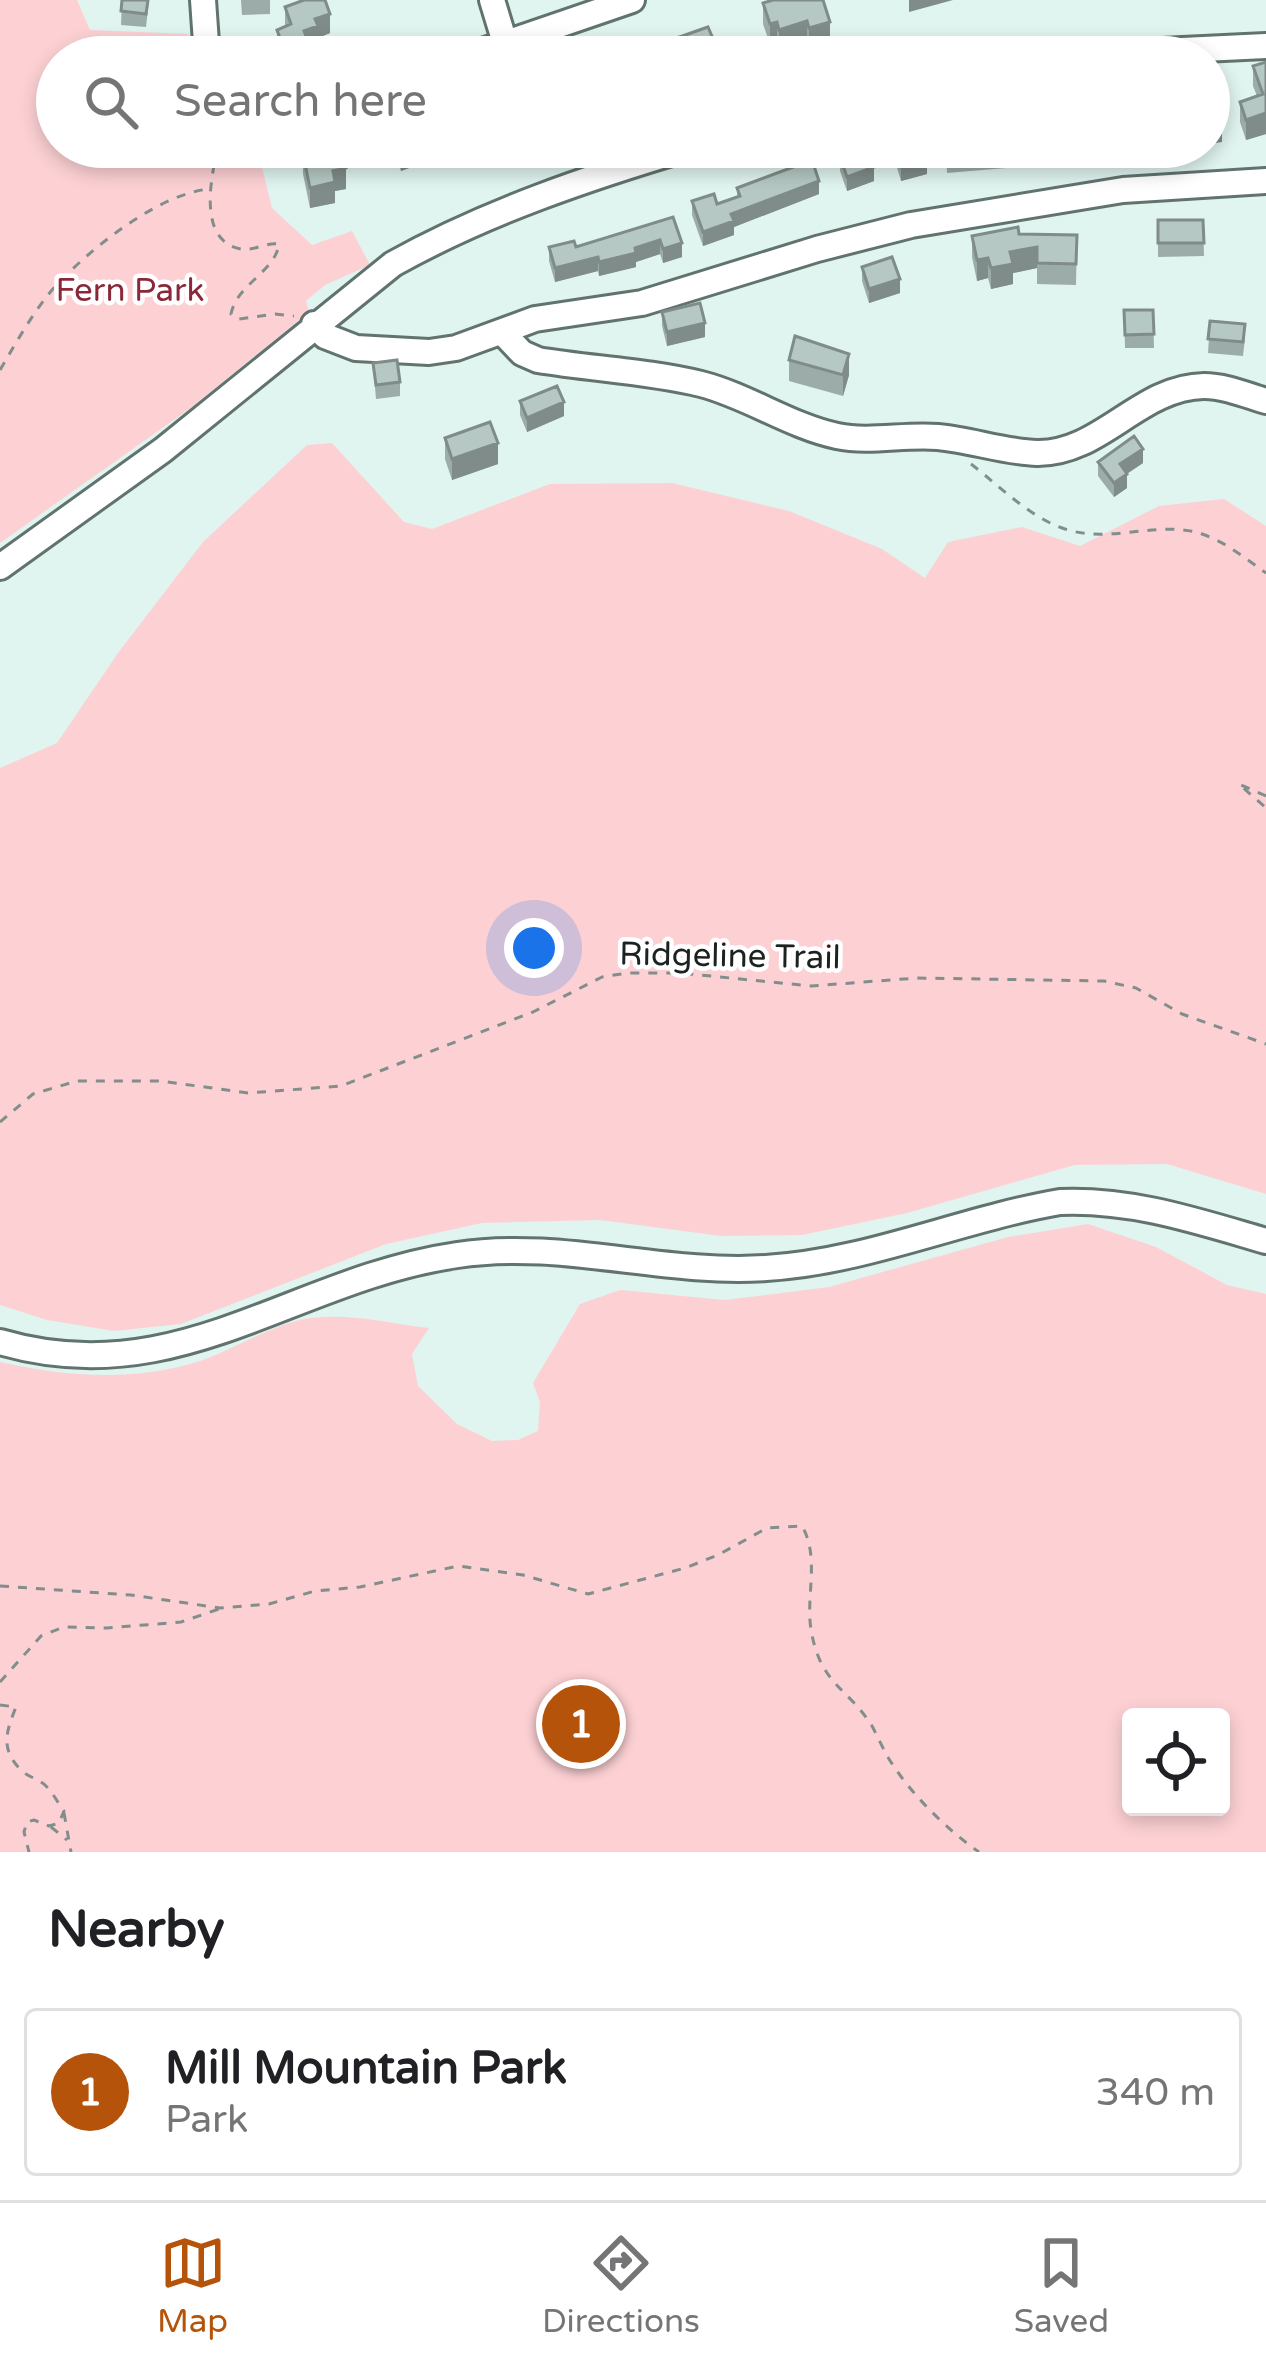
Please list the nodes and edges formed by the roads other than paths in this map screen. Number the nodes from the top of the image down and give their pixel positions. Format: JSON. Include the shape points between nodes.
{"nodes":[{"id":1,"x":203,"y":0,"type":"edge"},
{"id":2,"x":492,"y":0,"type":"edge"},
{"id":3,"x":632,"y":0,"type":"edge"},
{"id":4,"x":206,"y":36,"type":"edge"},
{"id":5,"x":503,"y":36,"type":"edge"},
{"id":6,"x":526,"y":36,"type":"edge"},
{"id":7,"x":1266,"y":46,"type":"edge"},
{"id":8,"x":1230,"y":48,"type":"edge"},
{"id":9,"x":621,"y":168,"type":"edge"},
{"id":10,"x":1266,"y":181,"type":"edge"},
{"id":11,"x":314,"y":325,"type":"junction"},
{"id":12,"x":502,"y":333,"type":"junction"},
{"id":13,"x":1266,"y":401,"type":"edge"},
{"id":14,"x":0,"y":567,"type":"edge"},
{"id":15,"x":1266,"y":1241,"type":"edge"},
{"id":16,"x":0,"y":1342,"type":"edge"}],
"edges":[{"from":1,"to":4,"type":"street"},
{"from":2,"to":5,"type":"street"},
{"from":3,"to":6,"type":"street"},
{"from":7,"to":8,"type":"street"},
{"from":9,"to":11,"type":"street","via":[[434,242]]},
{"from":10,"to":12,"type":"street","via":[[1124,190],[910,225],[642,303],[535,319]]},
{"from":11,"to":12,"type":"street","via":[[356,347],[429,352]]},
{"from":11,"to":14,"type":"street","via":[[163,450]]},
{"from":12,"to":13,"type":"street","via":[[538,360],[703,385],[855,439],[934,436],[1052,452],[1179,390],[1224,388]]},
{"from":15,"to":16,"type":"street","via":[[1163,1210],[1060,1202],[853,1255],[765,1268],[549,1252],[460,1254],[377,1273],[183,1345],[128,1355],[58,1355]]}]}
